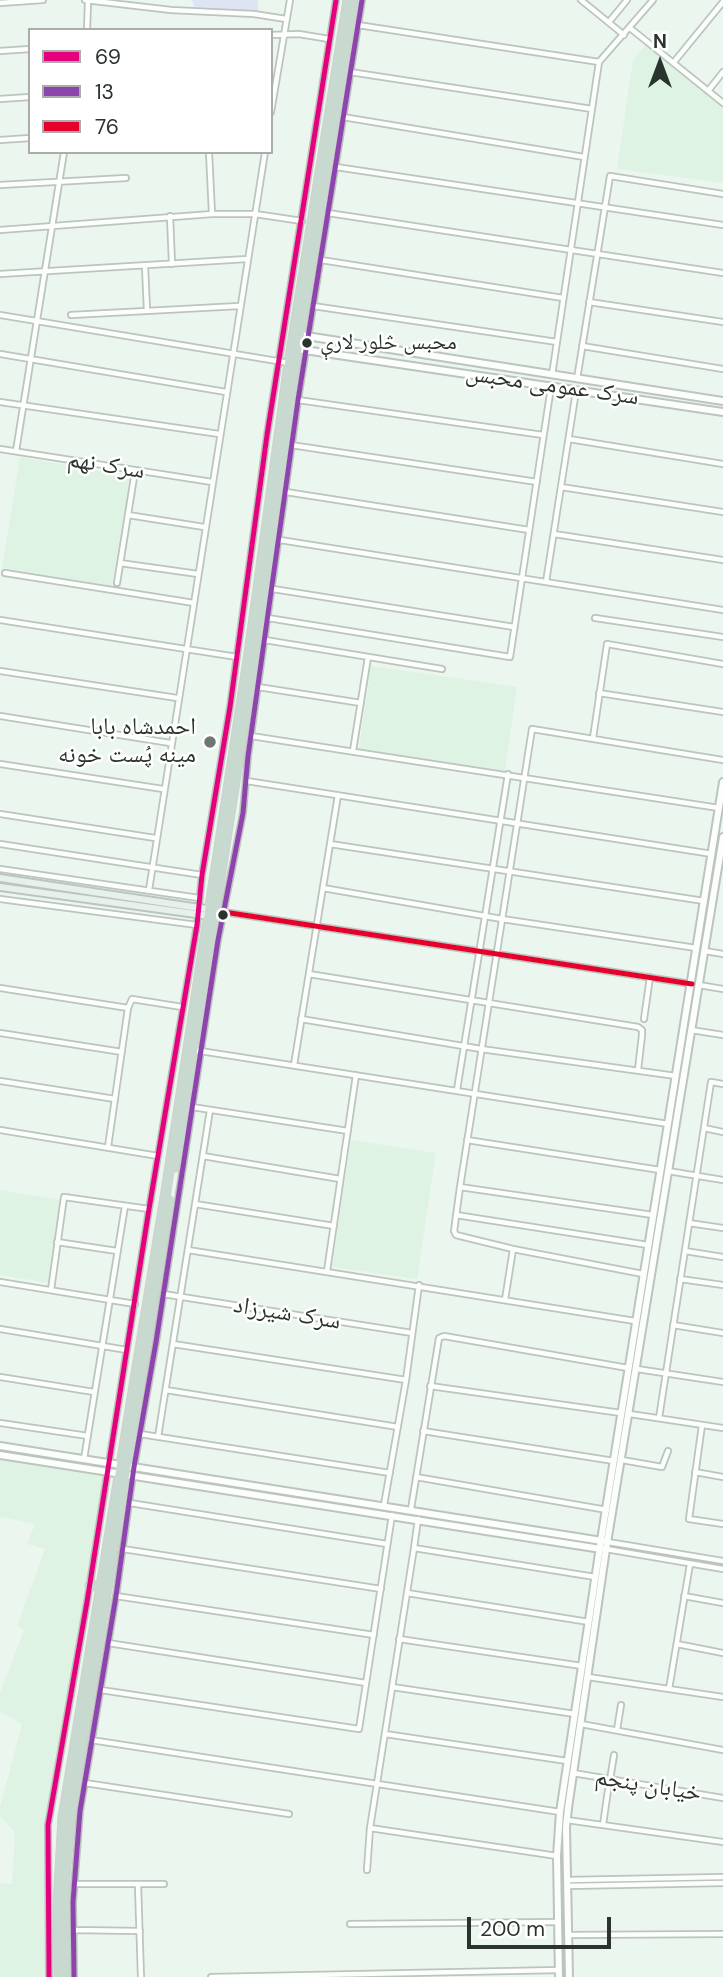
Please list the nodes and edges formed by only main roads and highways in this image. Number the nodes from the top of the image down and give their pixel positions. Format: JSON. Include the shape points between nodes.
{"nodes":[{"id":1,"x":348,"y":0,"type":"edge"},
{"id":2,"x":355,"y":0,"type":"edge"},
{"id":3,"x":288,"y":363,"type":"junction"},
{"id":4,"x":0,"y":878,"type":"edge"},
{"id":5,"x":0,"y":887,"type":"edge"},
{"id":6,"x":198,"y":911,"type":"junction"},
{"id":7,"x":214,"y":913,"type":"junction"},
{"id":8,"x":127,"y":1470,"type":"junction"},
{"id":9,"x":90,"y":1585,"type":"road end"},
{"id":10,"x":102,"y":1587,"type":"junction"},
{"id":11,"x":49,"y":1886,"type":"road end"},
{"id":12,"x":59,"y":1886,"type":"junction"},
{"id":13,"x":49,"y":1928,"type":"road end"},
{"id":14,"x":58,"y":1928,"type":"junction"},
{"id":15,"x":59,"y":1977,"type":"edge"},
{"id":16,"x":65,"y":1977,"type":"edge"}],
"edges":[{"from":1,"to":3,"type":"highway"},
{"from":2,"to":3,"type":"highway","via":[[302,349]]},
{"from":3,"to":7,"type":"highway","via":[[267,583]]},
{"from":4,"to":6,"type":"main road"},
{"from":5,"to":6,"type":"main road"},
{"from":6,"to":7,"type":"main road"},
{"from":7,"to":8,"type":"highway"},
{"from":7,"to":8,"type":"highway","via":[[197,1051]]},
{"from":8,"to":10,"type":"highway"},
{"from":8,"to":16,"type":"highway","via":[[70,1820]]},
{"from":9,"to":10,"type":"highway"},
{"from":10,"to":12,"type":"highway","via":[[63,1817]]},
{"from":11,"to":12,"type":"highway"},
{"from":12,"to":14,"type":"highway"},
{"from":13,"to":14,"type":"highway"},
{"from":14,"to":15,"type":"highway"}]}
